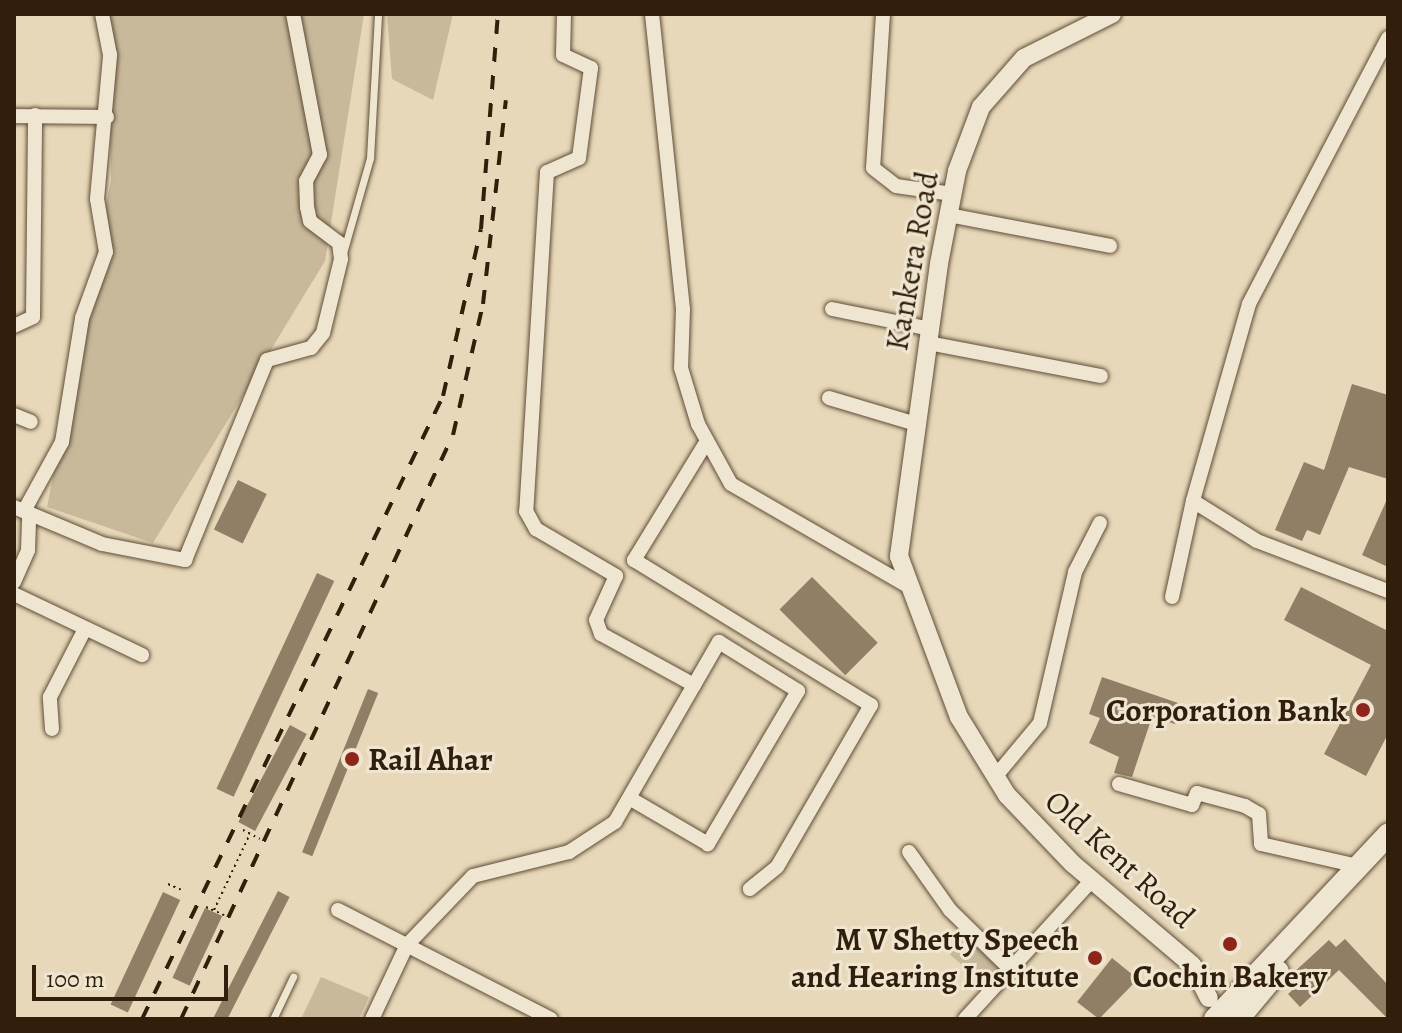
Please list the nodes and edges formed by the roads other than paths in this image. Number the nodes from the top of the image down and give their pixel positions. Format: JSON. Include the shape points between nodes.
{"nodes":[{"id":1,"x":102,"y":14,"type":"edge"},
{"id":2,"x":293,"y":14,"type":"edge"},
{"id":3,"x":378,"y":14,"type":"edge"},
{"id":4,"x":564,"y":14,"type":"edge"},
{"id":5,"x":652,"y":14,"type":"edge"},
{"id":6,"x":883,"y":14,"type":"edge"},
{"id":7,"x":1108,"y":15,"type":"edge"},
{"id":8,"x":1388,"y":38,"type":"edge"},
{"id":9,"x":35,"y":115,"type":"junction"},
{"id":10,"x":14,"y":116,"type":"edge"},
{"id":11,"x":107,"y":117,"type":"junction"},
{"id":12,"x":952,"y":194,"type":"junction"},
{"id":13,"x":948,"y":215,"type":"junction"},
{"id":14,"x":1110,"y":246,"type":"dead end"},
{"id":15,"x":341,"y":259,"type":"junction"},
{"id":16,"x":832,"y":309,"type":"dead end"},
{"id":17,"x":14,"y":326,"type":"edge"},
{"id":18,"x":929,"y":336,"type":"junction"},
{"id":19,"x":1101,"y":376,"type":"dead end"},
{"id":20,"x":829,"y":398,"type":"dead end"},
{"id":21,"x":14,"y":415,"type":"edge"},
{"id":22,"x":31,"y":422,"type":"dead end"},
{"id":23,"x":916,"y":424,"type":"junction"},
{"id":24,"x":707,"y":441,"type":"junction"},
{"id":25,"x":1193,"y":501,"type":"junction"},
{"id":26,"x":22,"y":510,"type":"edge"},
{"id":27,"x":1100,"y":523,"type":"dead end"},
{"id":28,"x":14,"y":582,"type":"edge"},
{"id":29,"x":913,"y":589,"type":"junction"},
{"id":30,"x":1388,"y":591,"type":"edge"},
{"id":31,"x":14,"y":594,"type":"edge"},
{"id":32,"x":1172,"y":597,"type":"dead end"},
{"id":33,"x":85,"y":629,"type":"junction"},
{"id":34,"x":142,"y":655,"type":"dead end"},
{"id":35,"x":694,"y":685,"type":"junction"},
{"id":36,"x":52,"y":729,"type":"dead end"},
{"id":37,"x":995,"y":777,"type":"junction"},
{"id":38,"x":1119,"y":784,"type":"dead end"},
{"id":39,"x":631,"y":799,"type":"junction"},
{"id":40,"x":1388,"y":835,"type":"edge"},
{"id":41,"x":909,"y":852,"type":"dead end"},
{"id":42,"x":1388,"y":853,"type":"edge"},
{"id":43,"x":1362,"y":867,"type":"junction"},
{"id":44,"x":1092,"y":880,"type":"junction"},
{"id":45,"x":750,"y":889,"type":"dead end"},
{"id":46,"x":338,"y":910,"type":"dead end"},
{"id":47,"x":407,"y":945,"type":"junction"},
{"id":48,"x":1010,"y":969,"type":"junction"},
{"id":49,"x":293,"y":977,"type":"dead end"},
{"id":50,"x":1221,"y":1014,"type":"edge"},
{"id":51,"x":273,"y":1019,"type":"edge"},
{"id":52,"x":372,"y":1019,"type":"edge"},
{"id":53,"x":551,"y":1019,"type":"edge"},
{"id":54,"x":965,"y":1019,"type":"edge"}],
"edges":[{"from":1,"to":11,"type":"street","via":[[110,55]]},
{"from":2,"to":15,"type":"street","via":[[320,155],[306,181],[307,207],[310,221],[339,243]]},
{"from":3,"to":15,"type":"lane","via":[[370,158]]},
{"from":4,"to":35,"type":"street","via":[[563,55],[591,68],[579,158],[547,172],[526,511],[536,529],[616,576],[596,620],[601,634]]},
{"from":5,"to":24,"type":"street","via":[[683,309],[681,368]]},
{"from":6,"to":12,"type":"street","via":[[873,168],[896,186]]},
{"from":7,"to":12,"type":"street","name":"Kankera Road","via":[[1024,58],[981,107]]},
{"from":8,"to":25,"type":"street","via":[[1249,304]]},
{"from":9,"to":10,"type":"street"},
{"from":9,"to":11,"type":"street"},
{"from":9,"to":17,"type":"street","via":[[33,317]]},
{"from":11,"to":26,"type":"street","via":[[97,199],[106,252],[82,318],[62,442]]},
{"from":12,"to":13,"type":"street","name":"Kankera Road"},
{"from":13,"to":14,"type":"street"},
{"from":13,"to":18,"type":"street","name":"Kankera Road"},
{"from":15,"to":26,"type":"street","via":[[333,314],[318,342],[267,360],[190,557],[166,561],[102,544]]},
{"from":16,"to":18,"type":"street"},
{"from":18,"to":19,"type":"street"},
{"from":18,"to":23,"type":"street","name":"Kankera Road"},
{"from":20,"to":23,"type":"street"},
{"from":21,"to":22,"type":"street"},
{"from":23,"to":29,"type":"street","name":"Kankera Road","via":[[899,556]]},
{"from":24,"to":29,"type":"street","via":[[731,484]]},
{"from":24,"to":45,"type":"street","via":[[634,560],[871,705],[777,867]]},
{"from":25,"to":30,"type":"street","via":[[1257,541]]},
{"from":25,"to":32,"type":"street"},
{"from":26,"to":28,"type":"street","via":[[28,550]]},
{"from":27,"to":37,"type":"street","via":[[1075,572],[1040,723]]},
{"from":29,"to":37,"type":"street","name":"Old Kent Road","via":[[959,717]]},
{"from":31,"to":33,"type":"street"},
{"from":33,"to":34,"type":"street"},
{"from":33,"to":36,"type":"street","via":[[50,697]]},
{"from":35,"to":39,"type":"street"},
{"from":35,"to":39,"type":"street","via":[[719,642],[798,691],[708,844]]},
{"from":37,"to":44,"type":"street","name":"Old Kent Road"},
{"from":38,"to":43,"type":"street","via":[[1192,805],[1197,793],[1245,806],[1259,814],[1261,844]]},
{"from":39,"to":47,"type":"street","via":[[615,822],[569,852],[473,876]]},
{"from":40,"to":43,"type":"main road"},
{"from":41,"to":48,"type":"street","via":[[950,910]]},
{"from":42,"to":50,"type":"main road"},
{"from":43,"to":50,"type":"main road"},
{"from":44,"to":48,"type":"street"},
{"from":44,"to":50,"type":"street","name":"Old Kent Road","via":[[1192,965]]},
{"from":46,"to":47,"type":"street"},
{"from":47,"to":52,"type":"street"},
{"from":47,"to":53,"type":"street"},
{"from":48,"to":54,"type":"street"},
{"from":49,"to":51,"type":"lane"}]}
